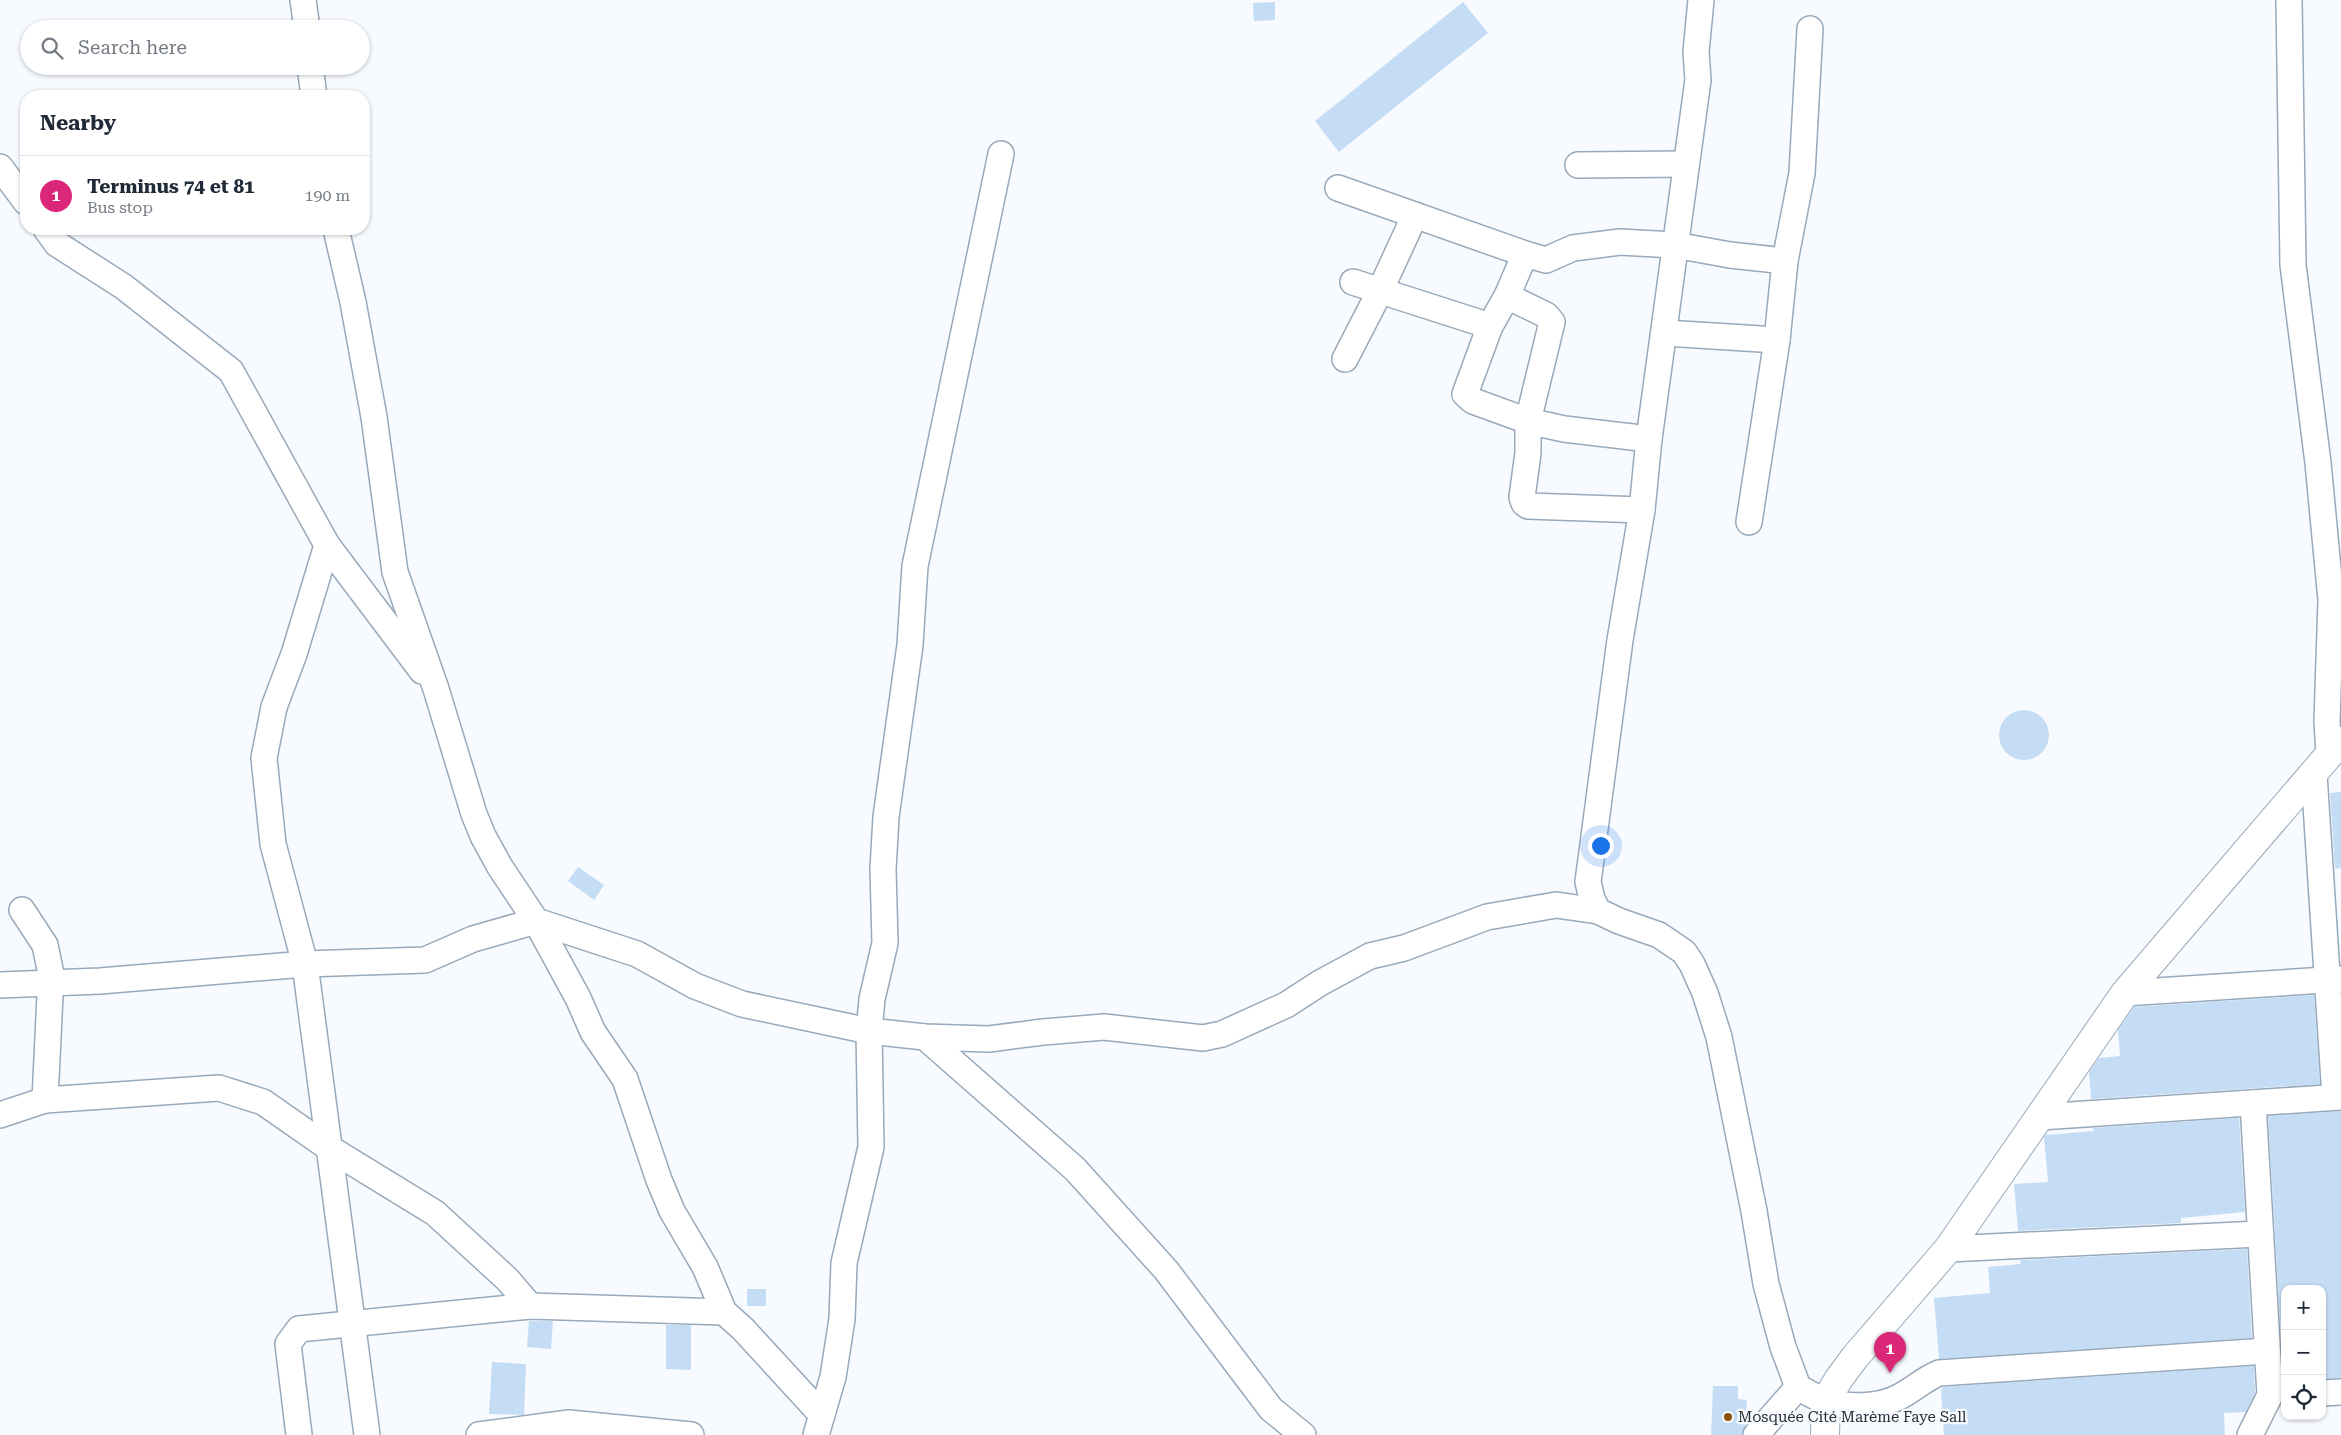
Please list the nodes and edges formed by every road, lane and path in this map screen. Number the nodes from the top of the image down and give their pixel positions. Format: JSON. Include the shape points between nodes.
{"nodes":[{"id":1,"x":304,"y":0,"type":"edge"},
{"id":2,"x":1701,"y":0,"type":"edge"},
{"id":3,"x":2289,"y":0,"type":"edge"},
{"id":4,"x":305,"y":20,"type":"edge"},
{"id":5,"x":1810,"y":29,"type":"dead end"},
{"id":6,"x":311,"y":75,"type":"edge"},
{"id":7,"x":313,"y":90,"type":"edge"},
{"id":8,"x":1001,"y":154,"type":"dead end"},
{"id":9,"x":1686,"y":164,"type":"junction"},
{"id":10,"x":1578,"y":165,"type":"dead end"},
{"id":11,"x":0,"y":167,"type":"edge"},
{"id":12,"x":1338,"y":188,"type":"dead end"},
{"id":13,"x":20,"y":194,"type":"edge"},
{"id":14,"x":1415,"y":215,"type":"junction"},
{"id":15,"x":50,"y":235,"type":"edge"},
{"id":16,"x":337,"y":235,"type":"edge"},
{"id":17,"x":1675,"y":245,"type":"junction"},
{"id":18,"x":1525,"y":254,"type":"junction"},
{"id":19,"x":1785,"y":261,"type":"junction"},
{"id":20,"x":1353,"y":282,"type":"dead end"},
{"id":21,"x":1380,"y":291,"type":"junction"},
{"id":22,"x":1507,"y":296,"type":"junction"},
{"id":23,"x":1490,"y":326,"type":"junction"},
{"id":24,"x":1665,"y":333,"type":"junction"},
{"id":25,"x":1778,"y":340,"type":"junction"},
{"id":26,"x":1345,"y":359,"type":"dead end"},
{"id":27,"x":1528,"y":421,"type":"junction"},
{"id":28,"x":1649,"y":439,"type":"junction"},
{"id":29,"x":1642,"y":510,"type":"junction"},
{"id":30,"x":1749,"y":522,"type":"dead end"},
{"id":31,"x":326,"y":545,"type":"junction"},
{"id":32,"x":436,"y":689,"type":"junction"},
{"id":33,"x":2328,"y":757,"type":"edge"},
{"id":34,"x":2331,"y":858,"type":"edge"},
{"id":35,"x":22,"y":910,"type":"dead end"},
{"id":36,"x":1598,"y":911,"type":"junction"},
{"id":37,"x":536,"y":921,"type":"junction"},
{"id":38,"x":305,"y":964,"type":"junction"},
{"id":39,"x":2334,"y":979,"type":"edge"},
{"id":40,"x":50,"y":984,"type":"junction"},
{"id":41,"x":0,"y":985,"type":"edge"},
{"id":42,"x":2125,"y":993,"type":"junction"},
{"id":43,"x":869,"y":1031,"type":"junction"},
{"id":44,"x":925,"y":1037,"type":"junction"},
{"id":45,"x":2338,"y":1097,"type":"edge"},
{"id":46,"x":45,"y":1100,"type":"junction"},
{"id":47,"x":2252,"y":1102,"type":"junction"},
{"id":48,"x":0,"y":1114,"type":"edge"},
{"id":49,"x":2040,"y":1117,"type":"junction"},
{"id":50,"x":329,"y":1148,"type":"junction"},
{"id":51,"x":2259,"y":1234,"type":"junction"},
{"id":52,"x":1948,"y":1249,"type":"junction"},
{"id":53,"x":530,"y":1306,"type":"junction"},
{"id":54,"x":724,"y":1312,"type":"junction"},
{"id":55,"x":352,"y":1324,"type":"junction"},
{"id":56,"x":2267,"y":1352,"type":"junction"},
{"id":57,"x":1798,"y":1387,"type":"junction"},
{"id":58,"x":2341,"y":1392,"type":"edge"},
{"id":59,"x":2326,"y":1393,"type":"edge"},
{"id":60,"x":2277,"y":1394,"type":"edge"},
{"id":61,"x":1826,"y":1401,"type":"junction"},
{"id":62,"x":819,"y":1425,"type":"edge"},
{"id":63,"x":570,"y":1429,"type":"edge"},
{"id":64,"x":299,"y":1435,"type":"edge"},
{"id":65,"x":367,"y":1435,"type":"edge"},
{"id":66,"x":479,"y":1435,"type":"edge"},
{"id":67,"x":691,"y":1435,"type":"edge"},
{"id":68,"x":1303,"y":1435,"type":"edge"},
{"id":69,"x":1756,"y":1435,"type":"edge"},
{"id":70,"x":1825,"y":1435,"type":"edge"},
{"id":71,"x":2250,"y":1435,"type":"edge"}],
"edges":[{"from":1,"to":4,"type":"street"},
{"from":2,"to":9,"type":"street","via":[[1696,52],[1698,80]]},
{"from":3,"to":33,"type":"street","via":[[2293,265],[2318,462],[2331,600],[2326,721]]},
{"from":5,"to":19,"type":"street","via":[[1802,173]]},
{"from":6,"to":7,"type":"street"},
{"from":8,"to":43,"type":"street","via":[[915,566],[911,630],[886,817],[885,943],[872,999]]},
{"from":9,"to":10,"type":"street"},
{"from":9,"to":17,"type":"street"},
{"from":11,"to":13,"type":"street"},
{"from":12,"to":14,"type":"street"},
{"from":14,"to":18,"type":"street"},
{"from":14,"to":21,"type":"street"},
{"from":15,"to":31,"type":"street","via":[[57,244],[124,287],[231,371]]},
{"from":16,"to":32,"type":"street","via":[[372,408],[395,572]]},
{"from":17,"to":18,"type":"street","via":[[1620,242],[1573,248],[1546,260]]},
{"from":17,"to":19,"type":"street"},
{"from":17,"to":24,"type":"street"},
{"from":18,"to":22,"type":"street"},
{"from":19,"to":25,"type":"street"},
{"from":20,"to":21,"type":"street"},
{"from":21,"to":23,"type":"street"},
{"from":21,"to":26,"type":"street"},
{"from":22,"to":23,"type":"street"},
{"from":22,"to":27,"type":"street","via":[[1546,315],[1552,322]]},
{"from":23,"to":27,"type":"street","via":[[1465,394],[1473,401]]},
{"from":24,"to":25,"type":"street"},
{"from":24,"to":28,"type":"street"},
{"from":25,"to":30,"type":"street"},
{"from":27,"to":28,"type":"street","via":[[1564,429]]},
{"from":27,"to":29,"type":"street","via":[[1524,503],[1528,506]]},
{"from":28,"to":29,"type":"street"},
{"from":29,"to":36,"type":"street","via":[[1620,640],[1588,882],[1589,893]]},
{"from":31,"to":32,"type":"street"},
{"from":31,"to":38,"type":"street","via":[[294,654],[274,707],[264,758],[273,844]]},
{"from":32,"to":37,"type":"street","via":[[483,836]]},
{"from":33,"to":34,"type":"street"},
{"from":33,"to":42,"type":"street"},
{"from":34,"to":39,"type":"street"},
{"from":35,"to":40,"type":"street","via":[[45,945]]},
{"from":36,"to":44,"type":"street","via":[[1556,905],[1487,917],[1413,945],[1370,956],[1286,1005],[1222,1034],[1203,1038],[1104,1027],[990,1039]]},
{"from":36,"to":57,"type":"street","via":[[1659,935],[1684,952],[1692,964],[1719,1037],[1766,1284]]},
{"from":37,"to":38,"type":"street","via":[[473,939],[425,960]]},
{"from":37,"to":43,"type":"street","via":[[637,954],[695,986],[742,1004]]},
{"from":37,"to":54,"type":"street","via":[[593,1032],[625,1078],[672,1211],[705,1268]]},
{"from":38,"to":40,"type":"street"},
{"from":38,"to":50,"type":"street"},
{"from":39,"to":42,"type":"street"},
{"from":39,"to":45,"type":"street"},
{"from":40,"to":41,"type":"street"},
{"from":40,"to":46,"type":"street"},
{"from":42,"to":49,"type":"street"},
{"from":43,"to":44,"type":"street"},
{"from":43,"to":62,"type":"street","via":[[871,1147],[844,1263],[842,1319],[834,1377]]},
{"from":44,"to":68,"type":"street","via":[[1075,1169],[1166,1270],[1271,1409]]},
{"from":45,"to":47,"type":"street"},
{"from":46,"to":48,"type":"street"},
{"from":46,"to":50,"type":"street","via":[[219,1088],[263,1102]]},
{"from":47,"to":49,"type":"street"},
{"from":47,"to":51,"type":"street"},
{"from":49,"to":52,"type":"street"},
{"from":50,"to":53,"type":"street","via":[[435,1213],[508,1280]]},
{"from":50,"to":55,"type":"street"},
{"from":51,"to":52,"type":"street"},
{"from":51,"to":56,"type":"street"},
{"from":52,"to":61,"type":"street","via":[[1855,1356]]},
{"from":53,"to":54,"type":"street"},
{"from":53,"to":55,"type":"street"},
{"from":54,"to":62,"type":"street","via":[[742,1329]]},
{"from":55,"to":64,"type":"street","via":[[299,1330],[288,1344]]},
{"from":55,"to":65,"type":"street"},
{"from":56,"to":60,"type":"street"},
{"from":56,"to":61,"type":"street","via":[[1939,1373],[1890,1402],[1858,1406]]},
{"from":57,"to":61,"type":"street"},
{"from":57,"to":69,"type":"street"},
{"from":58,"to":59,"type":"street"},
{"from":60,"to":71,"type":"street"},
{"from":61,"to":70,"type":"street"},
{"from":63,"to":66,"type":"street"},
{"from":63,"to":67,"type":"street"}]}
